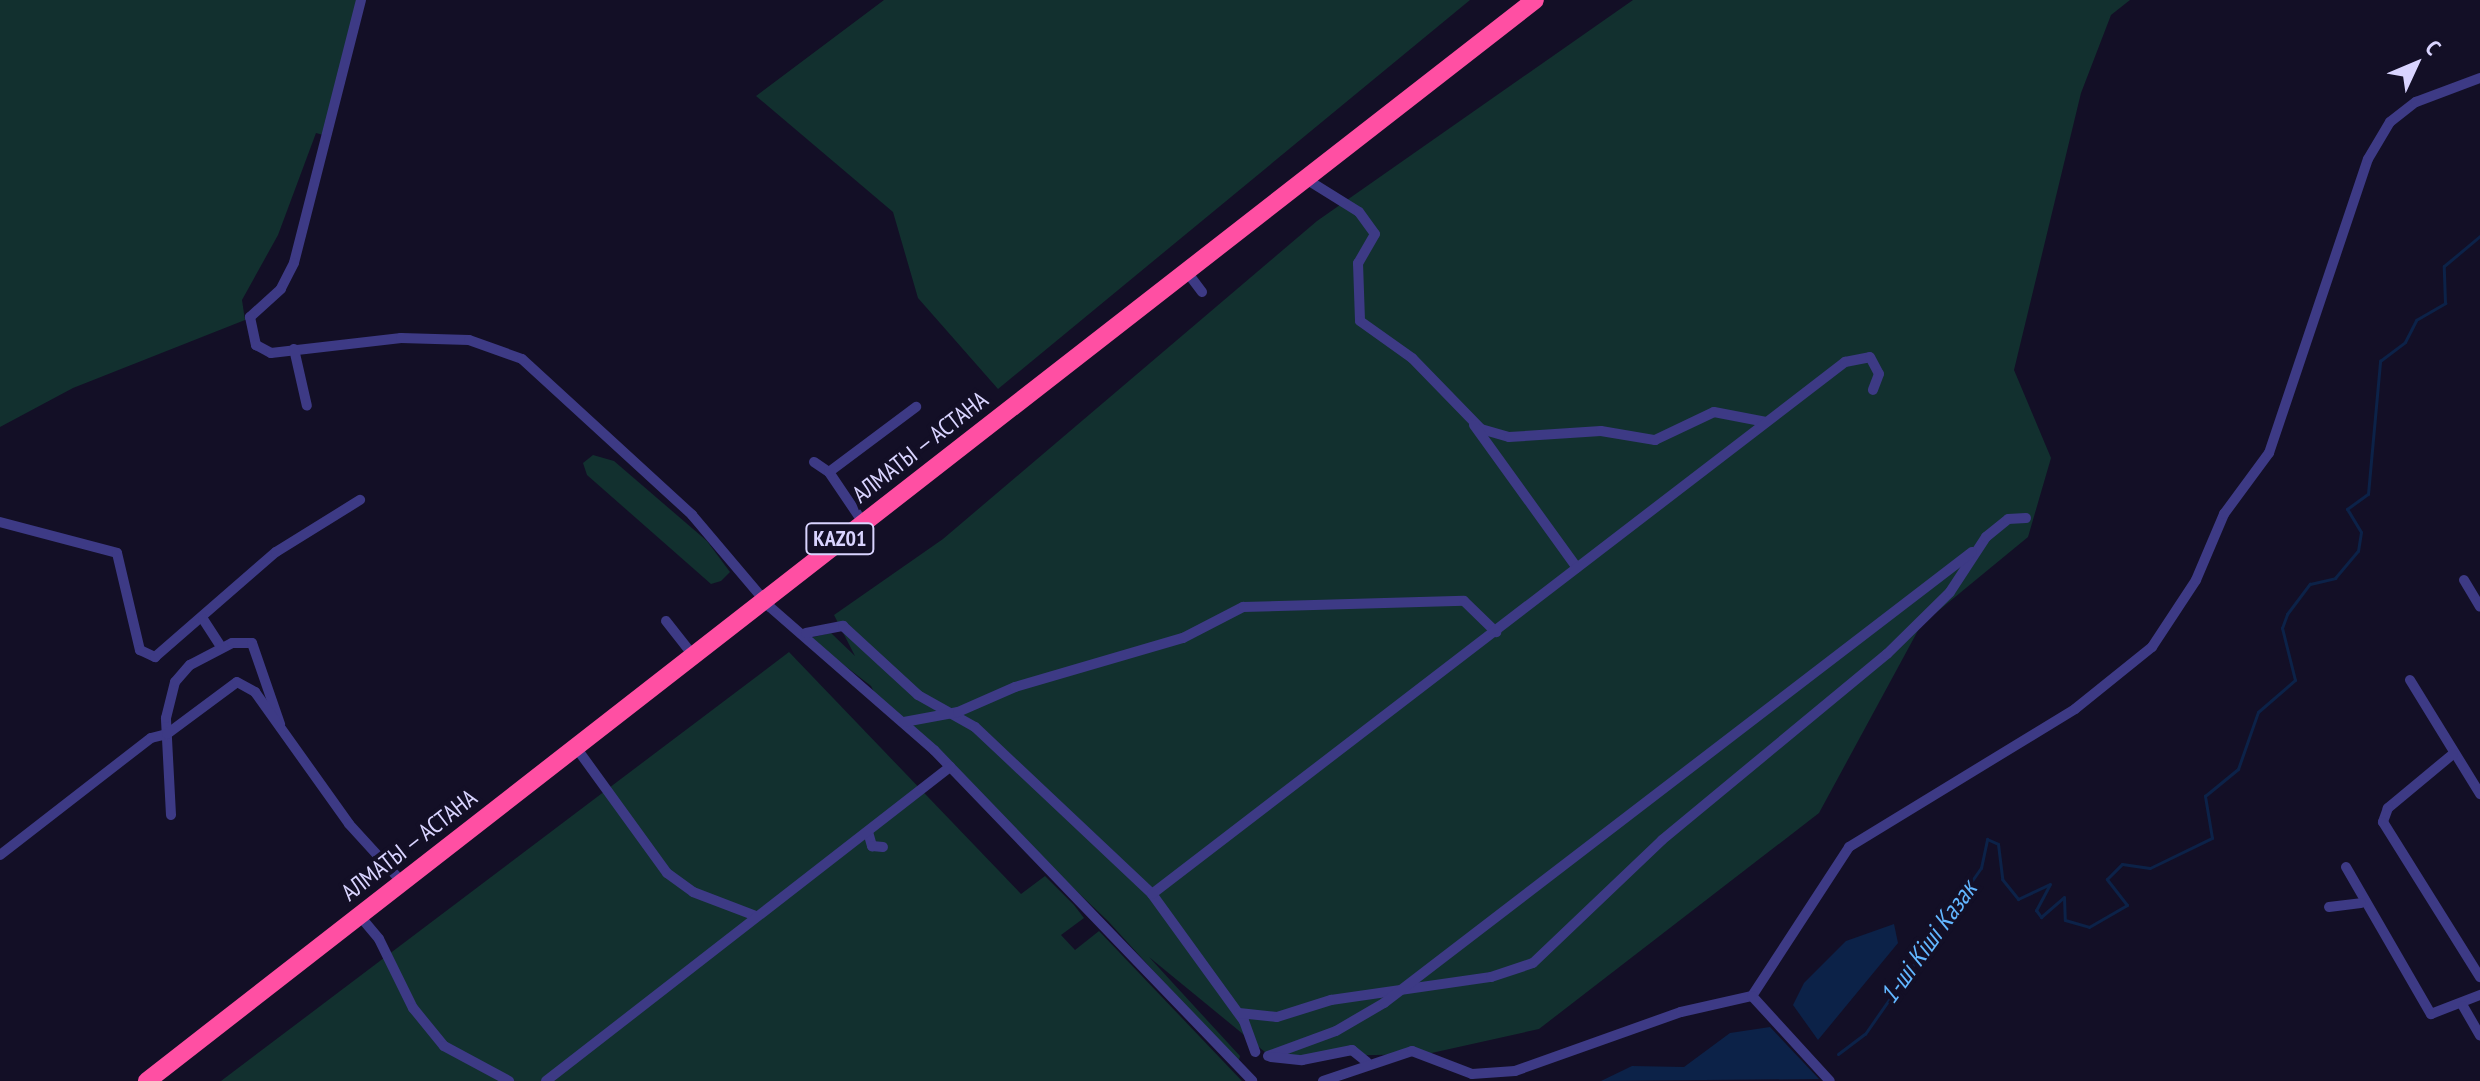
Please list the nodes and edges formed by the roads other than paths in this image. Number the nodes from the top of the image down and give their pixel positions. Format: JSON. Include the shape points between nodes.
{"nodes":[{"id":1,"x":361,"y":0,"type":"edge"},
{"id":2,"x":1535,"y":0,"type":"edge"},
{"id":3,"x":2480,"y":78,"type":"edge"},
{"id":4,"x":1306,"y":179,"type":"junction"},
{"id":5,"x":1187,"y":272,"type":"junction"},
{"id":6,"x":1202,"y":292,"type":"dead end"},
{"id":7,"x":294,"y":349,"type":"junction"},
{"id":8,"x":1873,"y":390,"type":"dead end"},
{"id":9,"x":307,"y":406,"type":"dead end"},
{"id":10,"x":916,"y":407,"type":"dead end"},
{"id":11,"x":1471,"y":420,"type":"junction"},
{"id":12,"x":1766,"y":422,"type":"junction"},
{"id":13,"x":814,"y":462,"type":"dead end"},
{"id":14,"x":829,"y":472,"type":"junction"},
{"id":15,"x":360,"y":500,"type":"dead end"},
{"id":16,"x":2026,"y":518,"type":"dead end"},
{"id":17,"x":862,"y":521,"type":"junction"},
{"id":18,"x":0,"y":522,"type":"edge"},
{"id":19,"x":1976,"y":548,"type":"junction"},
{"id":20,"x":1577,"y":568,"type":"junction"},
{"id":21,"x":2464,"y":580,"type":"dead end"},
{"id":22,"x":763,"y":599,"type":"junction"},
{"id":23,"x":2480,"y":607,"type":"edge"},
{"id":24,"x":203,"y":619,"type":"junction"},
{"id":25,"x":666,"y":621,"type":"dead end"},
{"id":26,"x":1496,"y":632,"type":"junction"},
{"id":27,"x":806,"y":633,"type":"junction"},
{"id":28,"x":221,"y":647,"type":"junction"},
{"id":29,"x":692,"y":654,"type":"junction"},
{"id":30,"x":2410,"y":680,"type":"dead end"},
{"id":31,"x":958,"y":712,"type":"junction"},
{"id":32,"x":904,"y":722,"type":"junction"},
{"id":33,"x":281,"y":726,"type":"junction"},
{"id":34,"x":167,"y":734,"type":"junction"},
{"id":35,"x":575,"y":746,"type":"junction"},
{"id":36,"x":2453,"y":754,"type":"junction"},
{"id":37,"x":950,"y":767,"type":"junction"},
{"id":38,"x":2480,"y":794,"type":"edge"},
{"id":39,"x":171,"y":815,"type":"dead end"},
{"id":40,"x":868,"y":832,"type":"junction"},
{"id":41,"x":883,"y":847,"type":"dead end"},
{"id":42,"x":0,"y":855,"type":"edge"},
{"id":43,"x":2346,"y":867,"type":"dead end"},
{"id":44,"x":402,"y":882,"type":"junction"},
{"id":45,"x":1152,"y":894,"type":"junction"},
{"id":46,"x":2361,"y":903,"type":"junction"},
{"id":47,"x":2329,"y":907,"type":"dead end"},
{"id":48,"x":359,"y":915,"type":"junction"},
{"id":49,"x":756,"y":916,"type":"junction"},
{"id":50,"x":2480,"y":977,"type":"edge"},
{"id":51,"x":1408,"y":984,"type":"junction"},
{"id":52,"x":2480,"y":995,"type":"edge"},
{"id":53,"x":1752,"y":996,"type":"junction"},
{"id":54,"x":2463,"y":1006,"type":"junction"},
{"id":55,"x":1239,"y":1013,"type":"junction"},
{"id":56,"x":2480,"y":1035,"type":"edge"},
{"id":57,"x":1255,"y":1052,"type":"junction"},
{"id":58,"x":1268,"y":1056,"type":"junction"},
{"id":59,"x":1367,"y":1062,"type":"junction"},
{"id":60,"x":1243,"y":1067,"type":"junction"},
{"id":61,"x":1516,"y":1076,"type":"edge"},
{"id":62,"x":147,"y":1081,"type":"edge"},
{"id":63,"x":509,"y":1081,"type":"edge"},
{"id":64,"x":546,"y":1081,"type":"edge"},
{"id":65,"x":1252,"y":1081,"type":"edge"},
{"id":66,"x":1323,"y":1081,"type":"edge"},
{"id":67,"x":1830,"y":1081,"type":"edge"}],
"edges":[{"from":1,"to":7,"type":"street","via":[[294,263],[281,289],[250,317],[256,345],[271,353]]},
{"from":2,"to":4,"type":"highway","name":"АЛМАТЫ — АСТАНА","number":"KАZ01"},
{"from":3,"to":53,"type":"street","via":[[2416,102],[2373,150],[2269,453],[2224,514],[2184,603],[2152,647],[2075,709],[1849,847]]},
{"from":4,"to":5,"type":"highway","name":"АЛМАТЫ — АСТАНА","number":"KАZ01"},
{"from":4,"to":11,"type":"street","via":[[1359,212],[1375,234],[1358,263],[1360,321],[1419,364]]},
{"from":5,"to":6,"type":"street"},
{"from":5,"to":17,"type":"highway","name":"АЛМАТЫ — АСТАНА","number":"KАZ01"},
{"from":7,"to":9,"type":"street"},
{"from":7,"to":22,"type":"street","via":[[414,337],[469,340],[512,352],[692,515]]},
{"from":8,"to":12,"type":"street","via":[[1876,365],[1856,357]]},
{"from":10,"to":14,"type":"street"},
{"from":11,"to":12,"type":"street","via":[[1509,437],[1601,431],[1655,440],[1714,412]]},
{"from":11,"to":20,"type":"street"},
{"from":12,"to":20,"type":"street"},
{"from":13,"to":14,"type":"street"},
{"from":14,"to":17,"type":"street"},
{"from":15,"to":24,"type":"street","via":[[276,552]]},
{"from":16,"to":19,"type":"street","via":[[2008,519]]},
{"from":17,"to":22,"type":"highway","name":"АЛМАТЫ — АСТАНА","number":"KАZ01"},
{"from":18,"to":24,"type":"street","via":[[117,553],[140,650],[149,657],[168,651]]},
{"from":19,"to":51,"type":"street"},
{"from":19,"to":51,"type":"street","via":[[1950,592],[1887,654],[1662,840],[1555,947],[1533,963],[1491,977]]},
{"from":20,"to":26,"type":"street"},
{"from":21,"to":23,"type":"street"},
{"from":22,"to":27,"type":"street"},
{"from":22,"to":29,"type":"highway","name":"АЛМАТЫ — АСТАНА","number":"KАZ01"},
{"from":24,"to":28,"type":"street"},
{"from":25,"to":29,"type":"street"},
{"from":26,"to":31,"type":"street","via":[[1464,601],[1243,607],[1183,638],[1015,687]]},
{"from":26,"to":45,"type":"street"},
{"from":27,"to":31,"type":"street","via":[[843,626],[918,695]]},
{"from":27,"to":32,"type":"street"},
{"from":28,"to":33,"type":"street","via":[[244,640],[257,648]]},
{"from":28,"to":34,"type":"street","via":[[175,682]]},
{"from":29,"to":35,"type":"highway","name":"АЛМАТЫ — АСТАНА","number":"KАZ01"},
{"from":30,"to":36,"type":"street"},
{"from":31,"to":32,"type":"street"},
{"from":31,"to":45,"type":"street"},
{"from":32,"to":37,"type":"street"},
{"from":33,"to":34,"type":"street","via":[[252,688],[237,682]]},
{"from":33,"to":44,"type":"street","via":[[349,824]]},
{"from":34,"to":39,"type":"street"},
{"from":34,"to":42,"type":"street","via":[[151,738]]},
{"from":35,"to":44,"type":"highway","name":"АЛМАТЫ — АСТАНА","number":"KАZ01"},
{"from":35,"to":49,"type":"street","via":[[667,873],[693,892]]},
{"from":36,"to":38,"type":"street"},
{"from":36,"to":50,"type":"street","via":[[2388,808],[2383,822]]},
{"from":37,"to":40,"type":"street"},
{"from":37,"to":60,"type":"street"},
{"from":40,"to":41,"type":"street","via":[[872,846]]},
{"from":40,"to":49,"type":"street"},
{"from":43,"to":46,"type":"street"},
{"from":44,"to":48,"type":"highway","name":"АЛМАТЫ — АСТАНА","number":"KАZ01"},
{"from":45,"to":55,"type":"street"},
{"from":46,"to":47,"type":"street"},
{"from":46,"to":54,"type":"street","via":[[2437,1017]]},
{"from":48,"to":62,"type":"highway","name":"АЛМАТЫ — АСТАНА","number":"KАZ01"},
{"from":48,"to":63,"type":"street","via":[[379,939],[413,1008],[444,1046]]},
{"from":49,"to":64,"type":"street"},
{"from":51,"to":55,"type":"street","via":[[1277,1017]]},
{"from":51,"to":58,"type":"street","via":[[1336,1031]]},
{"from":52,"to":54,"type":"street"},
{"from":53,"to":61,"type":"street","via":[[1681,1012]]},
{"from":53,"to":67,"type":"street"},
{"from":54,"to":56,"type":"street"},
{"from":55,"to":57,"type":"street"},
{"from":57,"to":58,"type":"street"},
{"from":57,"to":60,"type":"street"},
{"from":58,"to":59,"type":"street","via":[[1286,1062],[1352,1050]]},
{"from":59,"to":61,"type":"street","via":[[1412,1051],[1472,1074]]},
{"from":59,"to":66,"type":"street"},
{"from":60,"to":65,"type":"street"}]}
